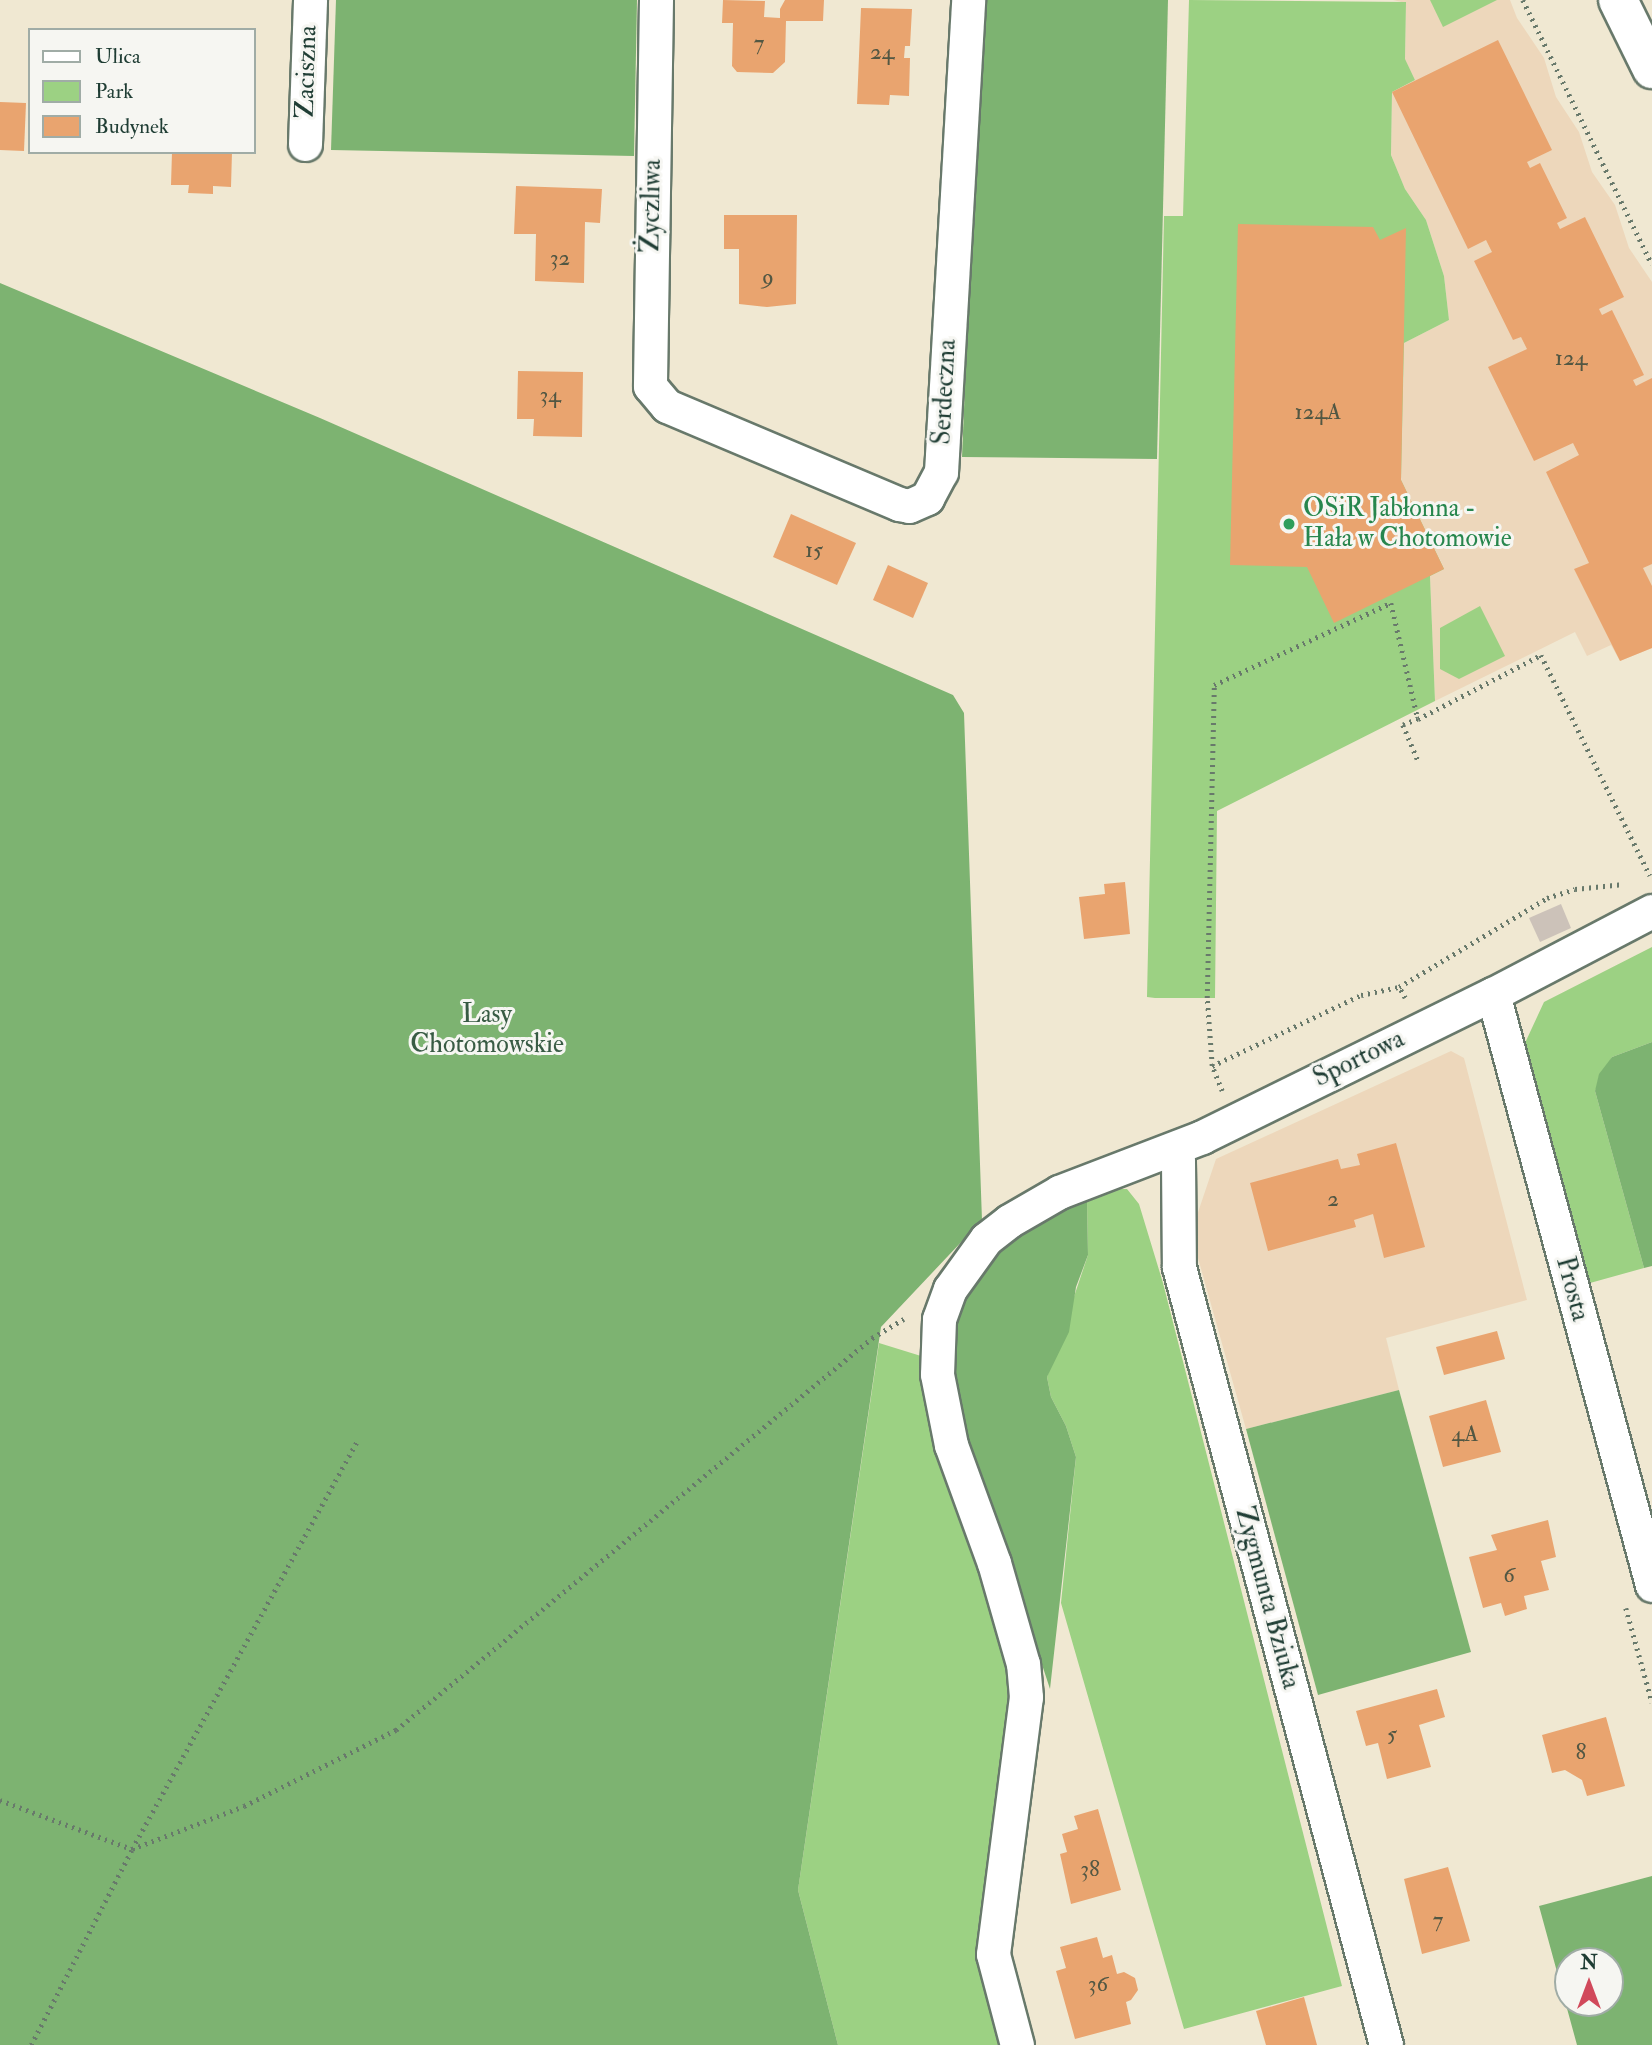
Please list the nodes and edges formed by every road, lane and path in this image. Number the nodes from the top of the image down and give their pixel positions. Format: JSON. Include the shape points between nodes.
{"nodes":[{"id":1,"x":310,"y":0,"type":"edge"},
{"id":2,"x":656,"y":0,"type":"edge"},
{"id":3,"x":968,"y":0,"type":"edge"},
{"id":4,"x":1523,"y":0,"type":"edge"},
{"id":5,"x":1618,"y":0,"type":"edge"},
{"id":6,"x":1652,"y":69,"type":"edge"},
{"id":7,"x":305,"y":144,"type":"dead end"},
{"id":8,"x":1652,"y":264,"type":"edge"},
{"id":9,"x":667,"y":406,"type":"joint"},
{"id":10,"x":1418,"y":719,"type":"junction"},
{"id":11,"x":1418,"y":761,"type":"dead end"},
{"id":12,"x":1652,"y":881,"type":"edge"},
{"id":13,"x":1652,"y":911,"type":"edge"},
{"id":14,"x":1399,"y":987,"type":"dead end"},
{"id":15,"x":1493,"y":994,"type":"junction"},
{"id":16,"x":1212,"y":1066,"type":"junction"},
{"id":17,"x":1213,"y":1099,"type":"dead end"},
{"id":18,"x":1174,"y":1149,"type":"junction"},
{"id":19,"x":944,"y":1304,"type":"junction"},
{"id":20,"x":358,"y":1441,"type":"dead end"},
{"id":21,"x":1652,"y":1585,"type":"edge"},
{"id":22,"x":0,"y":1800,"type":"edge"},
{"id":23,"x":132,"y":1849,"type":"junction"},
{"id":24,"x":31,"y":2045,"type":"edge"},
{"id":25,"x":1017,"y":2045,"type":"edge"},
{"id":26,"x":1386,"y":2045,"type":"edge"}],
"edges":[{"from":1,"to":7,"type":"street","name":"Zaciszna"},
{"from":2,"to":9,"type":"street","name":"Życzliwa","via":[[648,374],[650,386]]},
{"from":3,"to":9,"type":"street","name":"Serdeczna","via":[[941,471],[927,498],[916,504],[899,504]]},
{"from":4,"to":8,"type":"path"},
{"from":5,"to":6,"type":"street"},
{"from":10,"to":11,"type":"path","via":[[1404,725]]},
{"from":10,"to":12,"type":"path","via":[[1541,655]]},
{"from":10,"to":16,"type":"path","via":[[1391,603],[1214,685],[1207,998]]},
{"from":13,"to":15,"type":"street","name":"Sportowa"},
{"from":14,"to":16,"type":"path","via":[[1362,995]]},
{"from":15,"to":18,"type":"street","name":"Sportowa"},
{"from":15,"to":21,"type":"street","name":"Prosta"},
{"from":16,"to":17,"type":"path","via":[[1223,1092]]},
{"from":18,"to":19,"type":"street","name":"Sportowa","via":[[1059,1192],[1009,1221],[986,1239]]},
{"from":18,"to":26,"type":"street","name":"Zygmunta Bziuka","via":[[1179,1267]]},
{"from":19,"to":23,"type":"path","via":[[912,1314],[872,1338],[396,1730],[244,1806]]},
{"from":19,"to":25,"type":"street","name":"Sportowa","via":[[936,1350],[951,1445],[994,1563],[1023,1664],[1026,1697],[993,1954]]},
{"from":20,"to":23,"type":"path"},
{"from":22,"to":23,"type":"path"},
{"from":23,"to":24,"type":"path"}]}
